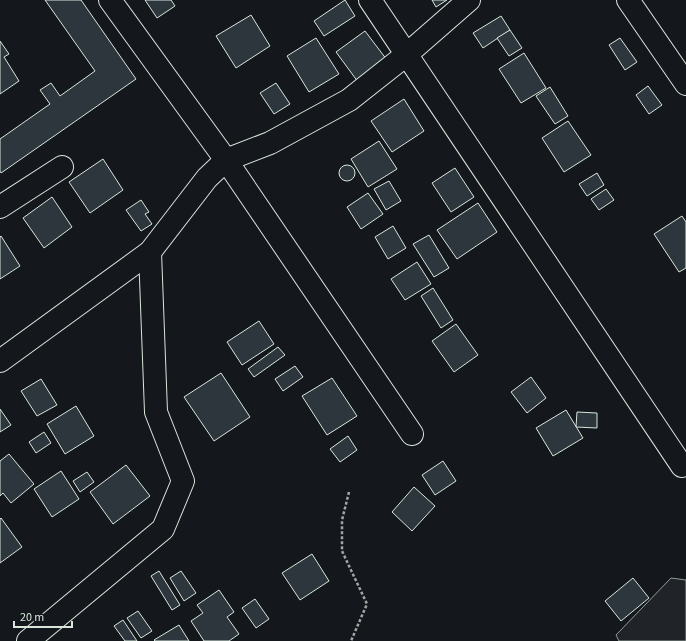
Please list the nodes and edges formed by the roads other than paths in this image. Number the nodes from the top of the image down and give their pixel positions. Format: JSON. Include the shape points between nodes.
{"nodes":[{"id":1,"x":110,"y":0,"type":"edge"},
{"id":2,"x":370,"y":0,"type":"edge"},
{"id":3,"x":469,"y":0,"type":"edge"},
{"id":4,"x":628,"y":0,"type":"edge"},
{"id":5,"x":406,"y":55,"type":"junction"},
{"id":6,"x":686,"y":84,"type":"edge"},
{"id":7,"x":226,"y":160,"type":"junction"},
{"id":8,"x":62,"y":167,"type":"dead end"},
{"id":9,"x":0,"y":207,"type":"edge"},
{"id":10,"x":150,"y":252,"type":"junction"},
{"id":11,"x":0,"y":361,"type":"edge"},
{"id":12,"x":412,"y":434,"type":"dead end"},
{"id":13,"x":682,"y":466,"type":"dead end"},
{"id":14,"x":28,"y":641,"type":"edge"}],
"edges":[{"from":1,"to":7,"type":"street"},
{"from":2,"to":5,"type":"street"},
{"from":3,"to":5,"type":"street"},
{"from":4,"to":6,"type":"street"},
{"from":5,"to":7,"type":"street","via":[[349,100],[270,143]]},
{"from":5,"to":13,"type":"street"},
{"from":7,"to":10,"type":"street","via":[[207,178]]},
{"from":7,"to":12,"type":"street"},
{"from":8,"to":9,"type":"street"},
{"from":10,"to":11,"type":"street"},
{"from":10,"to":14,"type":"street","via":[[156,412],[183,481],[163,529]]}]}
